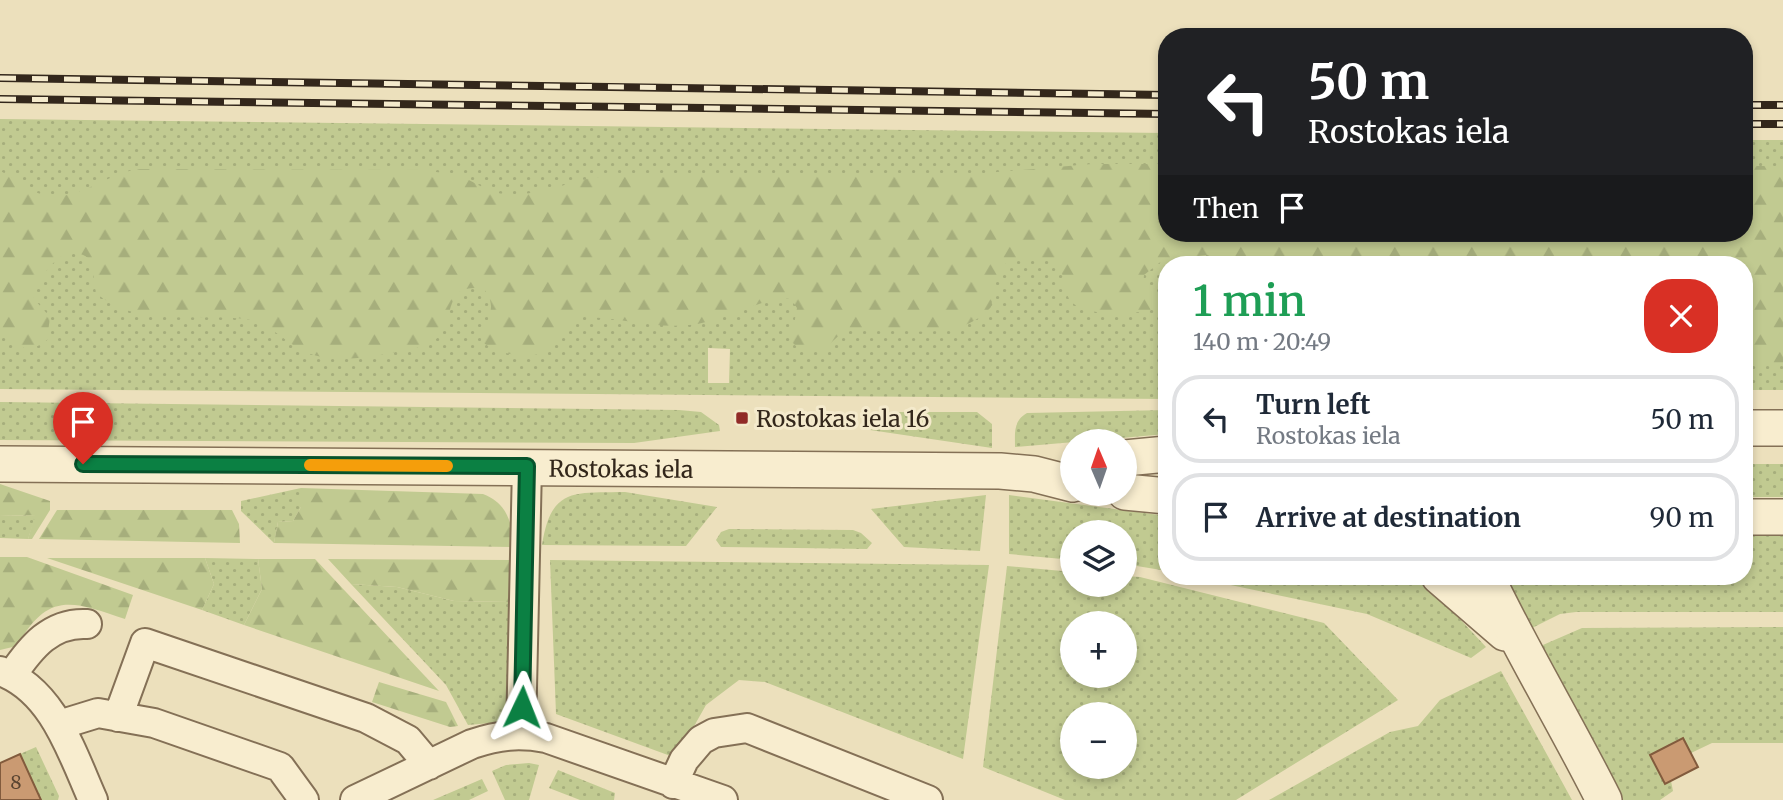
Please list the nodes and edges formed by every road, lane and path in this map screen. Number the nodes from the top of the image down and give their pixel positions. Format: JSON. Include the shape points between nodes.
{"nodes":[{"id":1,"x":1753,"y":428,"type":"edge"},
{"id":2,"x":1783,"y":428,"type":"edge"},
{"id":3,"x":1158,"y":455,"type":"edge"},
{"id":4,"x":1138,"y":457,"type":"edge"},
{"id":5,"x":0,"y":464,"type":"edge"},
{"id":6,"x":527,"y":466,"type":"junction"},
{"id":7,"x":1060,"y":469,"type":"edge"},
{"id":8,"x":1034,"y":474,"type":"junction"},
{"id":9,"x":1060,"y":481,"type":"edge"},
{"id":10,"x":1138,"y":493,"type":"edge"},
{"id":11,"x":1158,"y":495,"type":"edge"},
{"id":12,"x":1753,"y":517,"type":"edge"},
{"id":13,"x":1783,"y":517,"type":"edge"},
{"id":14,"x":1449,"y":585,"type":"edge"},
{"id":15,"x":1490,"y":585,"type":"edge"},
{"id":16,"x":88,"y":624,"type":"dead end"},
{"id":17,"x":1520,"y":648,"type":"junction"},
{"id":18,"x":6,"y":673,"type":"edge"},
{"id":19,"x":118,"y":717,"type":"junction"},
{"id":20,"x":59,"y":725,"type":"junction"},
{"id":21,"x":521,"y":733,"type":"junction"},
{"id":22,"x":429,"y":765,"type":"junction"},
{"id":23,"x":673,"y":784,"type":"junction"},
{"id":24,"x":93,"y":800,"type":"edge"},
{"id":25,"x":304,"y":800,"type":"edge"},
{"id":26,"x":355,"y":800,"type":"edge"},
{"id":27,"x":723,"y":800,"type":"edge"},
{"id":28,"x":928,"y":800,"type":"edge"},
{"id":29,"x":1604,"y":800,"type":"edge"}],
"edges":[{"from":1,"to":2,"type":"street"},
{"from":3,"to":4,"type":"street"},
{"from":5,"to":6,"type":"street","name":"Rostokas iela"},
{"from":6,"to":8,"type":"street","name":"Rostokas iela"},
{"from":6,"to":21,"type":"street"},
{"from":7,"to":8,"type":"street","name":"Rostokas iela"},
{"from":8,"to":9,"type":"street","name":"Rostokas iela"},
{"from":10,"to":11,"type":"street"},
{"from":12,"to":13,"type":"street"},
{"from":14,"to":17,"type":"street"},
{"from":15,"to":17,"type":"street"},
{"from":16,"to":18,"type":"street","via":[[65,624],[51,631]]},
{"from":17,"to":29,"type":"street"},
{"from":18,"to":20,"type":"street","via":[[36,695]]},
{"from":19,"to":20,"type":"street","via":[[99,713]]},
{"from":19,"to":22,"type":"street","via":[[145,643],[366,718],[408,740]]},
{"from":19,"to":25,"type":"street","via":[[154,723],[280,767]]},
{"from":20,"to":24,"type":"street"},
{"from":21,"to":22,"type":"street","via":[[492,737]]},
{"from":21,"to":23,"type":"street"},
{"from":22,"to":26,"type":"street"},
{"from":23,"to":27,"type":"street"},
{"from":23,"to":28,"type":"street","via":[[684,760],[701,740],[747,728]]}]}
